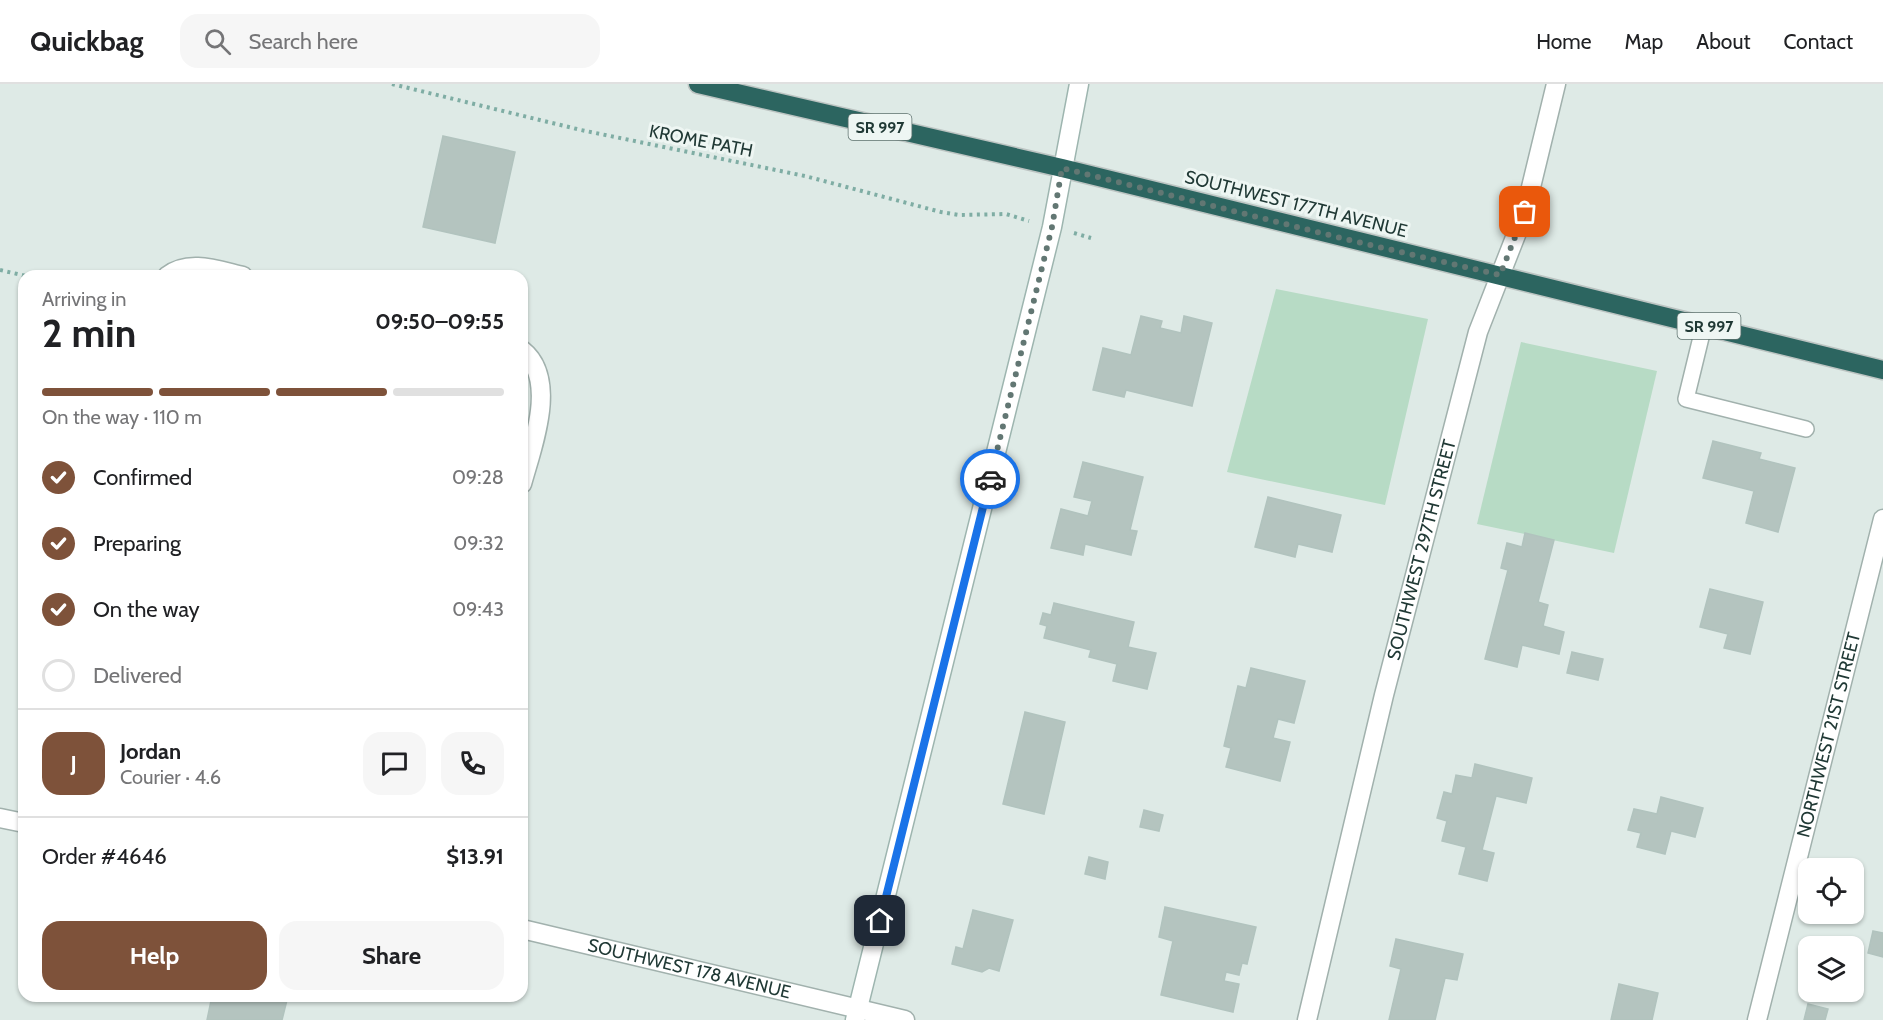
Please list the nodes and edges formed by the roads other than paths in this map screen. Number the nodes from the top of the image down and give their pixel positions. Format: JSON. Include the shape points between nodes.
{"nodes":[{"id":1,"x":698,"y":84,"type":"edge"},
{"id":2,"x":1079,"y":84,"type":"edge"},
{"id":3,"x":1556,"y":84,"type":"edge"},
{"id":4,"x":1062,"y":168,"type":"junction"},
{"id":5,"x":178,"y":270,"type":"edge"},
{"id":6,"x":211,"y":270,"type":"edge"},
{"id":7,"x":1500,"y":275,"type":"junction"},
{"id":8,"x":1704,"y":325,"type":"junction"},
{"id":9,"x":528,"y":358,"type":"edge"},
{"id":10,"x":1883,"y":370,"type":"edge"},
{"id":11,"x":1806,"y":429,"type":"dead end"},
{"id":12,"x":528,"y":460,"type":"edge"},
{"id":13,"x":1883,"y":519,"type":"edge"},
{"id":14,"x":0,"y":818,"type":"edge"},
{"id":15,"x":18,"y":822,"type":"edge"},
{"id":16,"x":528,"y":931,"type":"edge"},
{"id":17,"x":857,"y":1014,"type":"edge"},
{"id":18,"x":905,"y":1020,"type":"edge"},
{"id":19,"x":1306,"y":1020,"type":"edge"},
{"id":20,"x":1757,"y":1020,"type":"edge"}],
"edges":[{"from":1,"to":4,"type":"highway","name":"SOUTHWEST 177TH AVENUE","number":"SR 997"},
{"from":2,"to":4,"type":"street"},
{"from":3,"to":7,"type":"street","name":"SOUTHWEST 297TH STREET","via":[[1525,212]]},
{"from":4,"to":7,"type":"highway","name":"SOUTHWEST 177TH AVENUE","number":"SR 997"},
{"from":4,"to":17,"type":"street","via":[[1052,227]]},
{"from":5,"to":6,"type":"street"},
{"from":7,"to":8,"type":"highway","name":"SOUTHWEST 177TH AVENUE","number":"SR 997"},
{"from":7,"to":19,"type":"street","name":"SOUTHWEST 297TH STREET","via":[[1475,343],[1384,695]]},
{"from":8,"to":10,"type":"highway","name":"SOUTHWEST 177TH AVENUE","number":"SR 997"},
{"from":8,"to":11,"type":"lane","via":[[1686,399]]},
{"from":9,"to":12,"type":"street","via":[[534,365],[542,404]]},
{"from":13,"to":20,"type":"street","name":"NORTHWEST 21ST STREET"},
{"from":14,"to":15,"type":"street"},
{"from":16,"to":17,"type":"street","name":"SOUTHWEST 178 AVENUE"},
{"from":17,"to":18,"type":"street","name":"SOUTHWEST 178 AVENUE"}]}
